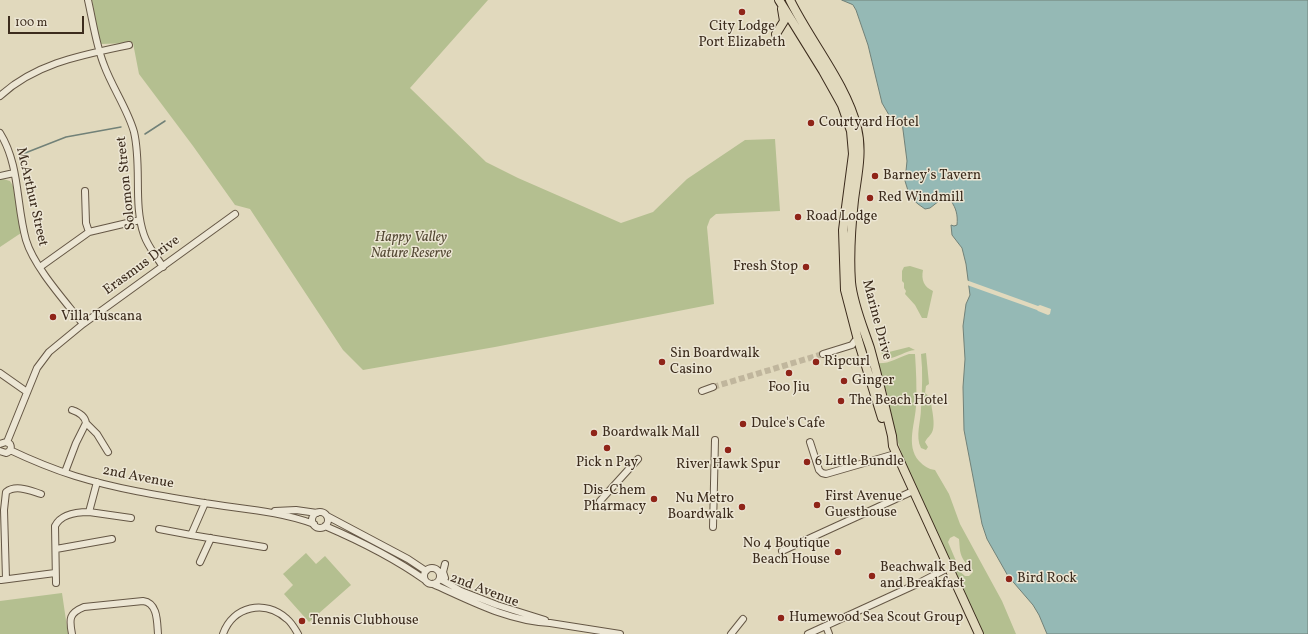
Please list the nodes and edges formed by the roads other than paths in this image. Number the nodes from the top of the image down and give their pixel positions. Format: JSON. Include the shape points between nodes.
{"nodes":[{"id":1,"x":88,"y":0,"type":"edge"},
{"id":2,"x":790,"y":0,"type":"edge"},
{"id":3,"x":780,"y":3,"type":"edge"},
{"id":4,"x":797,"y":22,"type":"junction"},
{"id":5,"x":776,"y":34,"type":"dead end"},
{"id":6,"x":128,"y":45,"type":"dead end"},
{"id":7,"x":99,"y":52,"type":"junction"},
{"id":8,"x":0,"y":96,"type":"edge"},
{"id":9,"x":0,"y":133,"type":"edge"},
{"id":10,"x":14,"y":173,"type":"junction"},
{"id":11,"x":0,"y":176,"type":"edge"},
{"id":12,"x":85,"y":191,"type":"dead end"},
{"id":13,"x":235,"y":214,"type":"dead end"},
{"id":14,"x":140,"y":220,"type":"junction"},
{"id":15,"x":89,"y":232,"type":"junction"},
{"id":16,"x":163,"y":266,"type":"junction"},
{"id":17,"x":40,"y":267,"type":"junction"},
{"id":18,"x":83,"y":324,"type":"junction"},
{"id":19,"x":858,"y":340,"type":"junction"},
{"id":20,"x":823,"y":354,"type":"tunnel mouth"},
{"id":21,"x":0,"y":373,"type":"edge"},
{"id":22,"x":714,"y":388,"type":"tunnel mouth"},
{"id":23,"x":702,"y":391,"type":"dead end"},
{"id":24,"x":27,"y":392,"type":"junction"},
{"id":25,"x":72,"y":410,"type":"dead end"},
{"id":26,"x":86,"y":423,"type":"junction"},
{"id":27,"x":715,"y":440,"type":"dead end"},
{"id":28,"x":7,"y":442,"type":"junction"},
{"id":29,"x":810,"y":442,"type":"dead end"},
{"id":30,"x":0,"y":444,"type":"edge"},
{"id":31,"x":10,"y":450,"type":"junction"},
{"id":32,"x":894,"y":450,"type":"junction"},
{"id":33,"x":108,"y":452,"type":"dead end"},
{"id":34,"x":1,"y":454,"type":"edge"},
{"id":35,"x":638,"y":459,"type":"dead end"},
{"id":36,"x":65,"y":472,"type":"junction"},
{"id":37,"x":97,"y":482,"type":"junction"},
{"id":38,"x":913,"y":491,"type":"junction"},
{"id":39,"x":41,"y":494,"type":"dead end"},
{"id":40,"x":600,"y":501,"type":"dead end"},
{"id":41,"x":205,"y":503,"type":"junction"},
{"id":42,"x":89,"y":512,"type":"junction"},
{"id":43,"x":266,"y":512,"type":"junction"},
{"id":44,"x":317,"y":512,"type":"junction"},
{"id":45,"x":327,"y":516,"type":"junction"},
{"id":46,"x":131,"y":518,"type":"dead end"},
{"id":47,"x":314,"y":524,"type":"junction"},
{"id":48,"x":326,"y":526,"type":"junction"},
{"id":49,"x":713,"y":527,"type":"dead end"},
{"id":50,"x":159,"y":529,"type":"dead end"},
{"id":51,"x":191,"y":535,"type":"junction"},
{"id":52,"x":211,"y":538,"type":"junction"},
{"id":53,"x":112,"y":539,"type":"dead end"},
{"id":54,"x":264,"y":547,"type":"dead end"},
{"id":55,"x":56,"y":549,"type":"junction"},
{"id":56,"x":782,"y":552,"type":"dead end"},
{"id":57,"x":200,"y":562,"type":"dead end"},
{"id":58,"x":445,"y":564,"type":"dead end"},
{"id":59,"x":948,"y":568,"type":"junction"},
{"id":60,"x":426,"y":571,"type":"junction"},
{"id":61,"x":56,"y":573,"type":"junction"},
{"id":62,"x":440,"y":579,"type":"junction"},
{"id":63,"x":425,"y":580,"type":"junction"},
{"id":64,"x":56,"y":583,"type":"dead end"},
{"id":65,"x":433,"y":584,"type":"junction"},
{"id":66,"x":461,"y":591,"type":"junction"},
{"id":67,"x":502,"y":610,"type":"junction"},
{"id":68,"x":743,"y":619,"type":"dead end"},
{"id":69,"x":826,"y":626,"type":"junction"},
{"id":70,"x":72,"y":634,"type":"edge"},
{"id":71,"x":158,"y":634,"type":"edge"},
{"id":72,"x":224,"y":634,"type":"edge"},
{"id":73,"x":298,"y":634,"type":"edge"},
{"id":74,"x":620,"y":634,"type":"edge"},
{"id":75,"x":731,"y":634,"type":"edge"},
{"id":76,"x":808,"y":634,"type":"edge"},
{"id":77,"x":829,"y":634,"type":"edge"},
{"id":78,"x":979,"y":634,"type":"edge"}],
"edges":[{"from":1,"to":7,"type":"street","name":"Solomon Street"},
{"from":2,"to":4,"type":"main road"},
{"from":3,"to":4,"type":"main road"},
{"from":3,"to":5,"type":"main road","via":[[784,21]]},
{"from":4,"to":19,"type":"main road","name":"Marine Drive","via":[[838,96],[852,131],[853,154],[843,244],[845,290]]},
{"from":4,"to":32,"type":"main road","name":"Marine Drive","via":[[839,86],[852,110],[857,129],[860,159],[850,244],[851,281],[888,418]]},
{"from":6,"to":7,"type":"street"},
{"from":7,"to":8,"type":"street","via":[[34,71]]},
{"from":7,"to":14,"type":"street","name":"Solomon Street","via":[[134,130],[139,161]]},
{"from":9,"to":10,"type":"street","name":"McArthur Street","via":[[8,148]]},
{"from":10,"to":11,"type":"street"},
{"from":10,"to":17,"type":"street","name":"McArthur Street","via":[[26,239]]},
{"from":12,"to":15,"type":"street","via":[[86,222]]},
{"from":13,"to":16,"type":"street","name":"Erasmus Drive"},
{"from":14,"to":15,"type":"street"},
{"from":14,"to":16,"type":"street","name":"Solomon Street","via":[[145,238]]},
{"from":15,"to":17,"type":"street"},
{"from":16,"to":18,"type":"street","name":"Erasmus Drive"},
{"from":17,"to":18,"type":"street","name":"McArthur Street"},
{"from":18,"to":24,"type":"street","name":"Erasmus Drive","via":[[57,344],[43,359]]},
{"from":19,"to":20,"type":"street","via":[[852,345]]},
{"from":19,"to":32,"type":"main road","name":"Marine Drive"},
{"from":21,"to":24,"type":"street"},
{"from":22,"to":23,"type":"street"},
{"from":24,"to":28,"type":"street","name":"Erasmus Drive"},
{"from":25,"to":26,"type":"street","via":[[82,416]]},
{"from":26,"to":33,"type":"street","via":[[97,434]]},
{"from":26,"to":36,"type":"street"},
{"from":27,"to":49,"type":"street"},
{"from":28,"to":30,"type":"street"},
{"from":28,"to":31,"type":"street"},
{"from":29,"to":32,"type":"street","via":[[819,470],[826,474]]},
{"from":31,"to":34,"type":"street","via":[[6,454]]},
{"from":31,"to":36,"type":"street","name":"2nd Avenue"},
{"from":32,"to":38,"type":"main road","name":"Marine Drive"},
{"from":35,"to":40,"type":"street"},
{"from":36,"to":37,"type":"street","name":"2nd Avenue"},
{"from":37,"to":41,"type":"street","name":"2nd Avenue"},
{"from":37,"to":42,"type":"street"},
{"from":38,"to":56,"type":"street"},
{"from":38,"to":59,"type":"main road","name":"Marine Drive"},
{"from":39,"to":61,"type":"street","via":[[25,489],[6,492],[4,580]]},
{"from":41,"to":43,"type":"street","name":"2nd Avenue"},
{"from":41,"to":51,"type":"street"},
{"from":42,"to":46,"type":"street"},
{"from":42,"to":55,"type":"street","via":[[71,514],[58,521],[55,526]]},
{"from":43,"to":44,"type":"street","name":"2nd Avenue"},
{"from":43,"to":47,"type":"street","name":"2nd Avenue","via":[[295,517]]},
{"from":44,"to":45,"type":"street","name":"2nd Avenue","via":[[323,512]]},
{"from":44,"to":47,"type":"street","via":[[313,518]]},
{"from":45,"to":48,"type":"street"},
{"from":45,"to":60,"type":"street","name":"2nd Avenue"},
{"from":47,"to":48,"type":"street","name":"2nd Avenue","via":[[319,528]]},
{"from":48,"to":63,"type":"street","name":"2nd Avenue","via":[[359,540]]},
{"from":50,"to":51,"type":"street"},
{"from":51,"to":52,"type":"street"},
{"from":52,"to":54,"type":"street"},
{"from":52,"to":57,"type":"street"},
{"from":53,"to":55,"type":"street"},
{"from":55,"to":61,"type":"street"},
{"from":58,"to":66,"type":"street","via":[[443,572],[446,579]]},
{"from":59,"to":69,"type":"street"},
{"from":59,"to":78,"type":"main road","name":"Marine Drive"},
{"from":60,"to":62,"type":"street","name":"2nd Avenue","via":[[436,569]]},
{"from":60,"to":63,"type":"street"},
{"from":61,"to":64,"type":"street"},
{"from":62,"to":65,"type":"street","name":"2nd Avenue"},
{"from":62,"to":66,"type":"street","name":"2nd Avenue"},
{"from":63,"to":65,"type":"street","name":"2nd Avenue"},
{"from":65,"to":67,"type":"street","name":"2nd Avenue","via":[[473,603]]},
{"from":66,"to":67,"type":"street","name":"2nd Avenue"},
{"from":67,"to":74,"type":"street","name":"2nd Avenue","via":[[540,618],[550,623]]},
{"from":68,"to":75,"type":"street"},
{"from":69,"to":76,"type":"street"},
{"from":69,"to":77,"type":"street"},
{"from":70,"to":71,"type":"street","via":[[71,618],[77,610],[84,607],[143,601],[148,602],[154,610]]},
{"from":72,"to":73,"type":"street","via":[[237,614],[252,608],[271,610],[282,615],[291,622]]}]}
